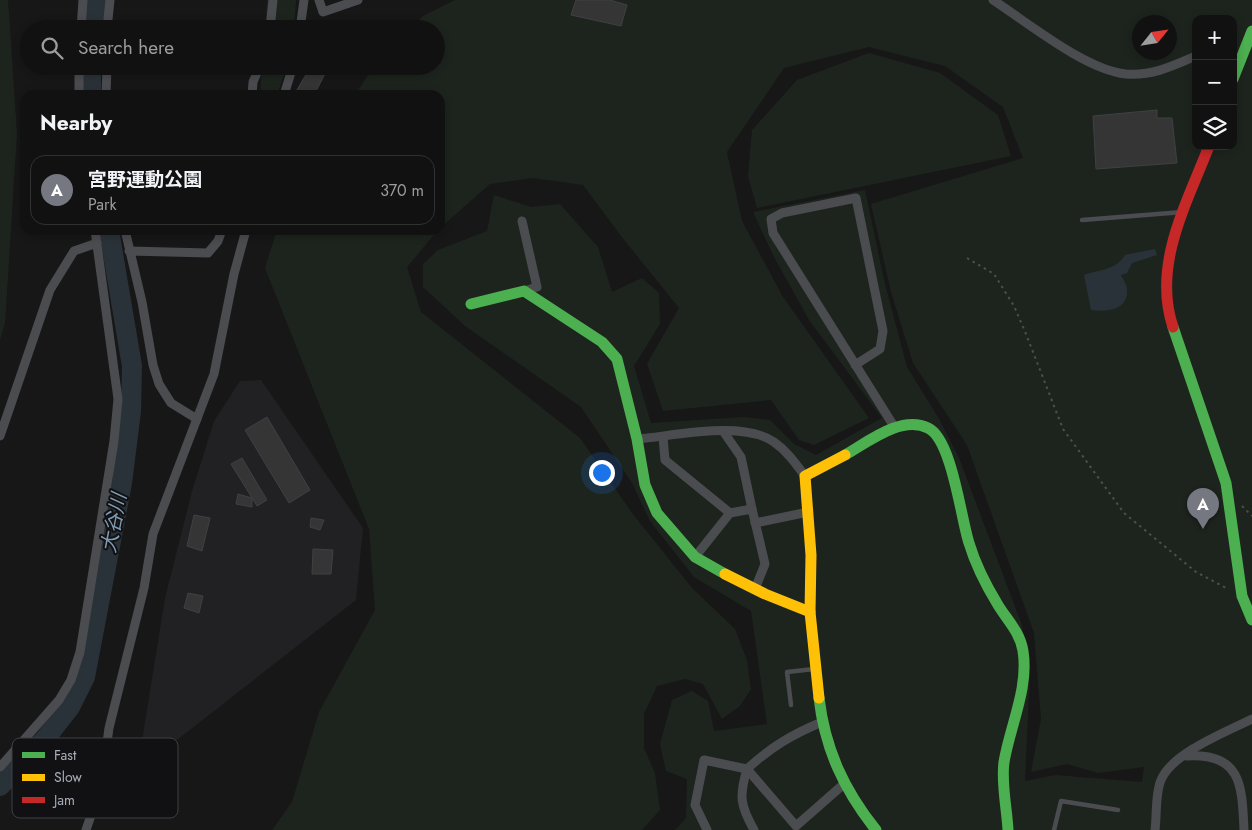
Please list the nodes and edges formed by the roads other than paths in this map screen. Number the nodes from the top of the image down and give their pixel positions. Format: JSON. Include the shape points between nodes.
{"nodes":[{"id":1,"x":83,"y":0,"type":"edge"},
{"id":2,"x":110,"y":0,"type":"edge"},
{"id":3,"x":273,"y":0,"type":"edge"},
{"id":4,"x":304,"y":0,"type":"edge"},
{"id":5,"x":320,"y":0,"type":"edge"},
{"id":6,"x":358,"y":0,"type":"edge"},
{"id":7,"x":993,"y":0,"type":"edge"},
{"id":8,"x":82,"y":20,"type":"edge"},
{"id":9,"x":108,"y":20,"type":"edge"},
{"id":10,"x":271,"y":20,"type":"edge"},
{"id":11,"x":301,"y":20,"type":"edge"},
{"id":12,"x":1252,"y":31,"type":"edge"},
{"id":13,"x":1192,"y":58,"type":"edge"},
{"id":14,"x":1237,"y":65,"type":"edge"},
{"id":15,"x":79,"y":75,"type":"edge"},
{"id":16,"x":107,"y":75,"type":"edge"},
{"id":17,"x":256,"y":75,"type":"edge"},
{"id":18,"x":290,"y":75,"type":"edge"},
{"id":19,"x":79,"y":90,"type":"edge"},
{"id":20,"x":106,"y":90,"type":"edge"},
{"id":21,"x":252,"y":90,"type":"edge"},
{"id":22,"x":286,"y":90,"type":"edge"},
{"id":23,"x":1207,"y":150,"type":"edge"},
{"id":24,"x":1184,"y":212,"type":"junction"},
{"id":25,"x":1082,"y":220,"type":"dead end"},
{"id":26,"x":522,"y":221,"type":"dead end"},
{"id":27,"x":96,"y":235,"type":"edge"},
{"id":28,"x":126,"y":235,"type":"edge"},
{"id":29,"x":220,"y":235,"type":"edge"},
{"id":30,"x":245,"y":235,"type":"edge"},
{"id":31,"x":97,"y":243,"type":"junction"},
{"id":32,"x":130,"y":251,"type":"junction"},
{"id":33,"x":524,"y":291,"type":"junction"},
{"id":34,"x":471,"y":304,"type":"dead end"},
{"id":35,"x":855,"y":365,"type":"junction"},
{"id":36,"x":197,"y":419,"type":"junction"},
{"id":37,"x":895,"y":428,"type":"junction"},
{"id":38,"x":724,"y":431,"type":"junction"},
{"id":39,"x":0,"y":436,"type":"edge"},
{"id":40,"x":663,"y":437,"type":"junction"},
{"id":41,"x":637,"y":439,"type":"junction"},
{"id":42,"x":805,"y":476,"type":"junction"},
{"id":43,"x":752,"y":509,"type":"junction"},
{"id":44,"x":808,"y":512,"type":"junction"},
{"id":45,"x":730,"y":514,"type":"junction"},
{"id":46,"x":755,"y":523,"type":"junction"},
{"id":47,"x":695,"y":557,"type":"junction"},
{"id":48,"x":755,"y":589,"type":"junction"},
{"id":49,"x":810,"y":612,"type":"junction"},
{"id":50,"x":1252,"y":620,"type":"edge"},
{"id":51,"x":816,"y":668,"type":"junction"},
{"id":52,"x":791,"y":705,"type":"dead end"},
{"id":53,"x":1252,"y":719,"type":"edge"},
{"id":54,"x":822,"y":722,"type":"junction"},
{"id":55,"x":26,"y":738,"type":"edge"},
{"id":56,"x":107,"y":738,"type":"edge"},
{"id":57,"x":12,"y":754,"type":"edge"},
{"id":58,"x":1183,"y":756,"type":"junction"},
{"id":59,"x":0,"y":767,"type":"edge"},
{"id":60,"x":747,"y":769,"type":"junction"},
{"id":61,"x":845,"y":783,"type":"junction"},
{"id":62,"x":1118,"y":810,"type":"dead end"},
{"id":63,"x":90,"y":818,"type":"edge"},
{"id":64,"x":795,"y":829,"type":"edge"},
{"id":65,"x":86,"y":830,"type":"edge"},
{"id":66,"x":707,"y":830,"type":"edge"},
{"id":67,"x":754,"y":830,"type":"edge"},
{"id":68,"x":876,"y":830,"type":"edge"},
{"id":69,"x":1008,"y":830,"type":"edge"},
{"id":70,"x":1054,"y":830,"type":"edge"},
{"id":71,"x":1155,"y":830,"type":"edge"},
{"id":72,"x":1244,"y":830,"type":"edge"}],
"edges":[{"from":1,"to":8,"type":"street"},
{"from":2,"to":9,"type":"street"},
{"from":3,"to":10,"type":"street"},
{"from":4,"to":11,"type":"street"},
{"from":5,"to":6,"type":"street","via":[[323,12]]},
{"from":7,"to":13,"type":"street","via":[[1102,68],[1125,74],[1144,74],[1164,70]]},
{"from":12,"to":14,"type":"street"},
{"from":15,"to":19,"type":"street"},
{"from":16,"to":20,"type":"street"},
{"from":17,"to":21,"type":"street"},
{"from":18,"to":22,"type":"street"},
{"from":23,"to":24,"type":"street"},
{"from":24,"to":25,"type":"lane"},
{"from":24,"to":50,"type":"street","via":[[1166,268],[1168,311],[1226,483],[1242,596]]},
{"from":26,"to":33,"type":"street","via":[[537,288]]},
{"from":27,"to":31,"type":"street"},
{"from":28,"to":32,"type":"street"},
{"from":29,"to":32,"type":"street","via":[[208,253]]},
{"from":30,"to":36,"type":"street","via":[[214,374]]},
{"from":31,"to":39,"type":"street","via":[[74,251],[50,290]]},
{"from":31,"to":55,"type":"street","via":[[118,399],[114,441],[80,652],[60,700]]},
{"from":32,"to":36,"type":"street","via":[[159,384],[171,403]]},
{"from":33,"to":34,"type":"street"},
{"from":33,"to":41,"type":"street","via":[[602,342],[617,358]]},
{"from":35,"to":35,"type":"street","via":[[772,233],[771,220],[782,213],[856,198],[883,331],[880,349]]},
{"from":35,"to":37,"type":"street"},
{"from":36,"to":56,"type":"street","via":[[153,534],[144,588]]},
{"from":37,"to":42,"type":"street"},
{"from":37,"to":69,"type":"street","via":[[909,424],[930,428],[940,440],[951,467],[969,545],[998,606],[1017,632],[1023,651],[1023,684],[1004,764]]},
{"from":38,"to":40,"type":"street"},
{"from":38,"to":42,"type":"street","via":[[749,432],[773,441]]},
{"from":38,"to":43,"type":"street","via":[[741,457]]},
{"from":40,"to":41,"type":"street"},
{"from":40,"to":45,"type":"street","via":[[665,460]]},
{"from":41,"to":47,"type":"street","via":[[644,485],[658,513]]},
{"from":42,"to":44,"type":"street"},
{"from":43,"to":45,"type":"street"},
{"from":43,"to":46,"type":"street"},
{"from":44,"to":46,"type":"street"},
{"from":44,"to":49,"type":"street"},
{"from":45,"to":47,"type":"street"},
{"from":46,"to":48,"type":"street","via":[[765,564]]},
{"from":47,"to":48,"type":"street"},
{"from":48,"to":49,"type":"street"},
{"from":49,"to":51,"type":"street"},
{"from":51,"to":52,"type":"lane","via":[[787,672]]},
{"from":51,"to":54,"type":"street"},
{"from":53,"to":58,"type":"street"},
{"from":54,"to":60,"type":"street","via":[[791,735],[766,751]]},
{"from":54,"to":61,"type":"street","via":[[832,756]]},
{"from":57,"to":59,"type":"street"},
{"from":58,"to":71,"type":"street","via":[[1167,768],[1160,782]]},
{"from":58,"to":72,"type":"street","via":[[1210,756],[1226,764],[1240,781]]},
{"from":60,"to":64,"type":"street"},
{"from":60,"to":66,"type":"street","via":[[704,760],[695,805]]},
{"from":60,"to":67,"type":"street","via":[[740,797],[744,813]]},
{"from":61,"to":64,"type":"street"},
{"from":61,"to":68,"type":"street","via":[[856,805]]},
{"from":62,"to":70,"type":"lane","via":[[1061,801]]},
{"from":63,"to":65,"type":"street"}]}
